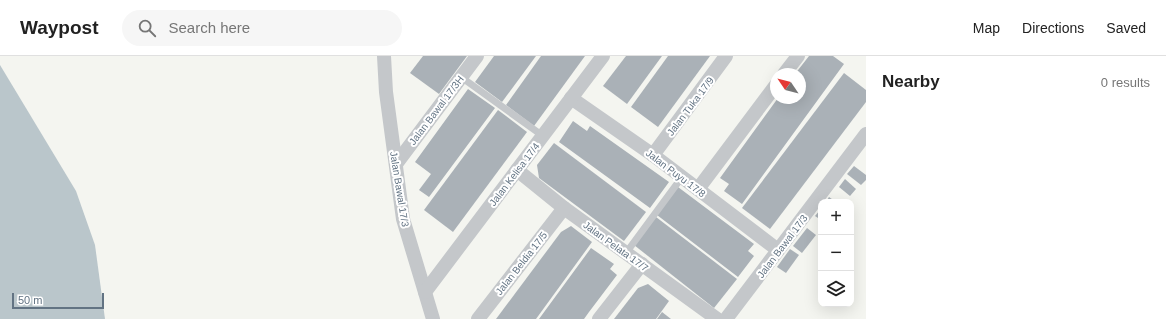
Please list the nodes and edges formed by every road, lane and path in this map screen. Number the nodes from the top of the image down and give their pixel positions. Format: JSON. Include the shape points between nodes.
{"nodes":[{"id":1,"x":384,"y":56,"type":"edge"},
{"id":2,"x":477,"y":56,"type":"edge"},
{"id":3,"x":603,"y":56,"type":"edge"},
{"id":4,"x":726,"y":56,"type":"edge"},
{"id":5,"x":798,"y":56,"type":"edge"},
{"id":6,"x":789,"y":68,"type":"edge"},
{"id":7,"x":461,"y":77,"type":"junction"},
{"id":8,"x":770,"y":93,"type":"edge"},
{"id":9,"x":571,"y":98,"type":"junction"},
{"id":10,"x":866,"y":134,"type":"edge"},
{"id":11,"x":543,"y":136,"type":"junction"},
{"id":12,"x":653,"y":155,"type":"junction"},
{"id":13,"x":396,"y":164,"type":"junction"},
{"id":14,"x":517,"y":170,"type":"junction"},
{"id":15,"x":682,"y":178,"type":"junction"},
{"id":16,"x":698,"y":189,"type":"junction"},
{"id":17,"x":564,"y":208,"type":"junction"},
{"id":18,"x":778,"y":250,"type":"junction"},
{"id":19,"x":626,"y":252,"type":"junction"},
{"id":20,"x":642,"y":264,"type":"junction"},
{"id":21,"x":425,"y":292,"type":"junction"},
{"id":22,"x":433,"y":319,"type":"edge"},
{"id":23,"x":478,"y":319,"type":"edge"},
{"id":24,"x":599,"y":319,"type":"edge"},
{"id":25,"x":717,"y":319,"type":"edge"},
{"id":26,"x":726,"y":319,"type":"edge"}],
"edges":[{"from":1,"to":13,"type":"street","name":"Jalan Bawal 17/3"},
{"from":2,"to":7,"type":"street","name":"Jalan Bawal 17/3H"},
{"from":3,"to":9,"type":"street","name":"Jalan Kelisa 17/4"},
{"from":4,"to":12,"type":"street","name":"Jalan Tuka 17/9"},
{"from":5,"to":6,"type":"street"},
{"from":7,"to":11,"type":"lane"},
{"from":7,"to":13,"type":"street","name":"Jalan Bawal 17/3H"},
{"from":8,"to":16,"type":"street"},
{"from":9,"to":11,"type":"street","name":"Jalan Kelisa 17/4"},
{"from":9,"to":12,"type":"street","name":"Jalan Puyu 17/8"},
{"from":10,"to":18,"type":"street","name":"Jalan Bawal 17/3"},
{"from":11,"to":14,"type":"street","name":"Jalan Kelisa 17/4"},
{"from":12,"to":15,"type":"street","name":"Jalan Puyu 17/8"},
{"from":13,"to":21,"type":"street","name":"Jalan Bawal 17/3","via":[[403,219]]},
{"from":14,"to":17,"type":"street","name":"Jalan Pelata 17/7"},
{"from":14,"to":21,"type":"street","name":"Jalan Kelisa 17/4"},
{"from":15,"to":16,"type":"street","name":"Jalan Puyu 17/8"},
{"from":15,"to":19,"type":"lane"},
{"from":16,"to":18,"type":"street","name":"Jalan Puyu 17/8"},
{"from":17,"to":19,"type":"street","name":"Jalan Pelata 17/7"},
{"from":17,"to":23,"type":"street","name":"Jalan Beldia 17/5"},
{"from":18,"to":26,"type":"street","name":"Jalan Bawal 17/3"},
{"from":19,"to":20,"type":"street","name":"Jalan Pelata 17/7"},
{"from":20,"to":24,"type":"street"},
{"from":20,"to":25,"type":"street","name":"Jalan Pelata 17/7"},
{"from":21,"to":22,"type":"street","name":"Jalan Bawal 17/3"}]}
